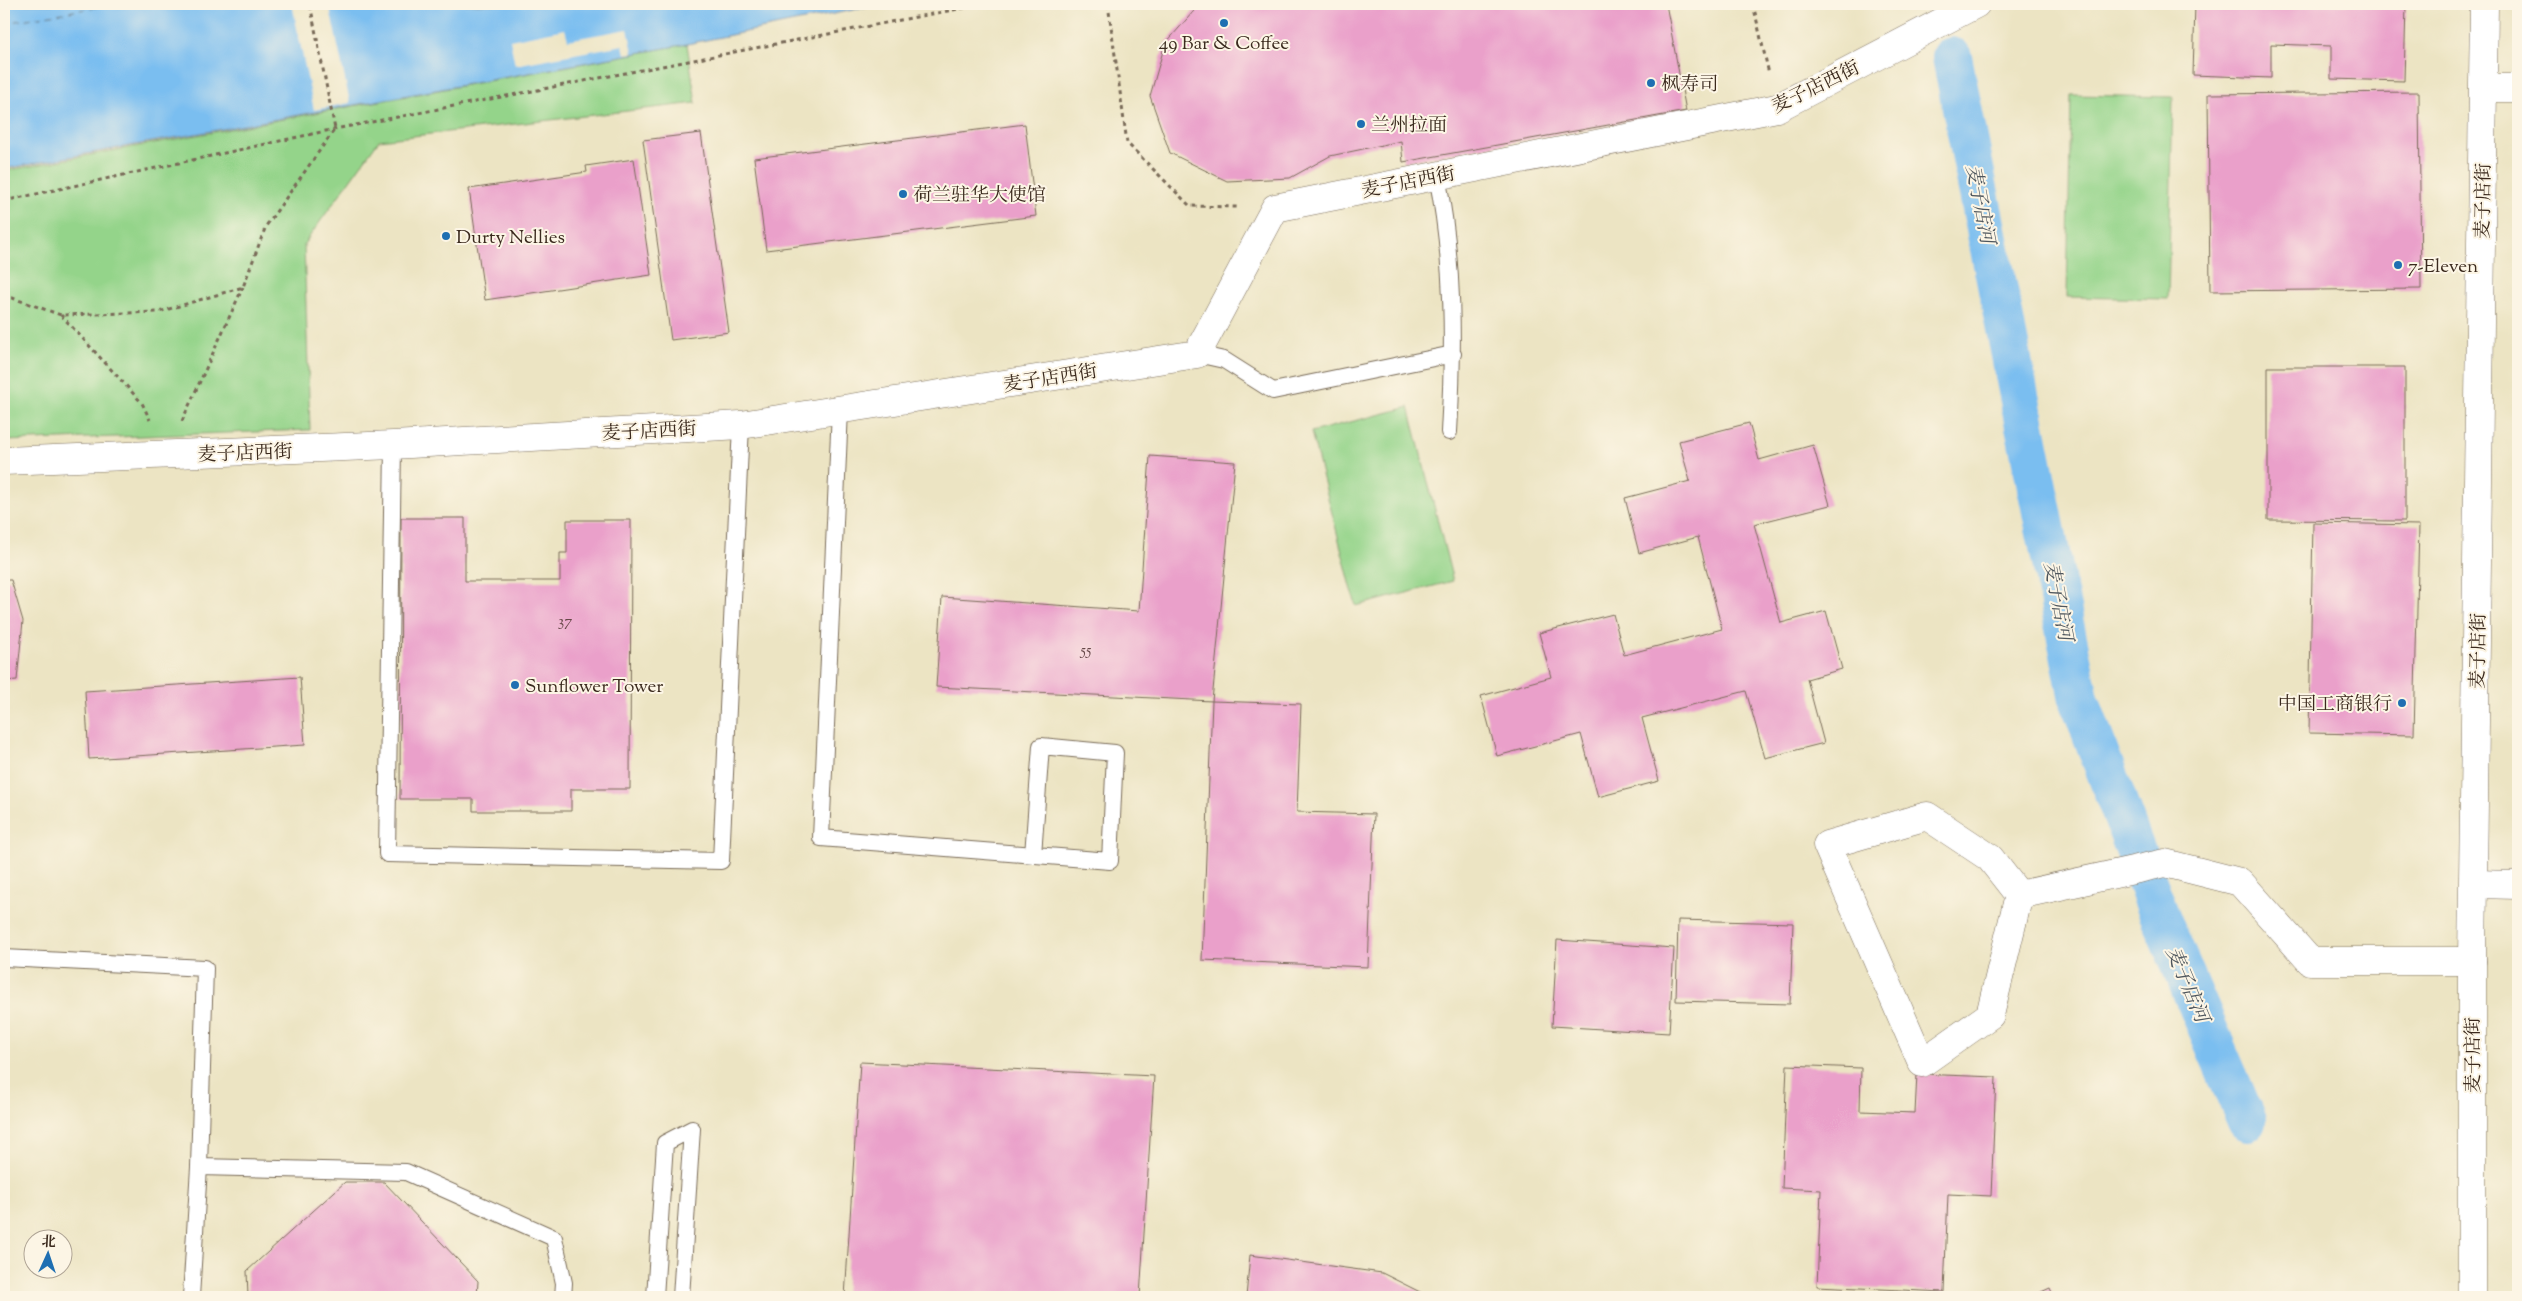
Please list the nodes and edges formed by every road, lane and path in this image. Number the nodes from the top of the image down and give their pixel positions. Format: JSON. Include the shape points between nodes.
{"nodes":[{"id":1,"x":310,"y":4,"type":"edge"},
{"id":2,"x":984,"y":4,"type":"edge"},
{"id":3,"x":1108,"y":4,"type":"edge"},
{"id":4,"x":1753,"y":4,"type":"edge"},
{"id":5,"x":1976,"y":4,"type":"edge"},
{"id":6,"x":2484,"y":4,"type":"edge"},
{"id":7,"x":2484,"y":88,"type":"junction"},
{"id":8,"x":2518,"y":88,"type":"edge"},
{"id":9,"x":1777,"y":108,"type":"junction"},
{"id":10,"x":335,"y":129,"type":"junction"},
{"id":11,"x":1437,"y":176,"type":"junction"},
{"id":12,"x":4,"y":201,"type":"edge"},
{"id":13,"x":1275,"y":208,"type":"junction"},
{"id":14,"x":243,"y":287,"type":"junction"},
{"id":15,"x":4,"y":295,"type":"edge"},
{"id":16,"x":61,"y":315,"type":"junction"},
{"id":17,"x":1197,"y":354,"type":"junction"},
{"id":18,"x":1453,"y":354,"type":"junction"},
{"id":19,"x":840,"y":410,"type":"junction"},
{"id":20,"x":741,"y":425,"type":"junction"},
{"id":21,"x":1449,"y":432,"type":"dead end"},
{"id":22,"x":393,"y":446,"type":"junction"},
{"id":23,"x":167,"y":455,"type":"junction"},
{"id":24,"x":4,"y":461,"type":"edge"},
{"id":25,"x":1033,"y":855,"type":"junction"},
{"id":26,"x":2474,"y":884,"type":"junction"},
{"id":27,"x":2518,"y":885,"type":"edge"},
{"id":28,"x":2019,"y":895,"type":"junction"},
{"id":29,"x":4,"y":958,"type":"edge"},
{"id":30,"x":2472,"y":961,"type":"junction"},
{"id":31,"x":200,"y":1167,"type":"junction"},
{"id":32,"x":191,"y":1297,"type":"edge"},
{"id":33,"x":563,"y":1297,"type":"edge"},
{"id":34,"x":655,"y":1297,"type":"edge"},
{"id":35,"x":681,"y":1297,"type":"edge"},
{"id":36,"x":2472,"y":1297,"type":"edge"}],
"edges":[{"from":1,"to":10,"type":"path"},
{"from":2,"to":10,"type":"path"},
{"from":3,"to":13,"type":"path","via":[[1127,143],[1190,206]]},
{"from":4,"to":9,"type":"path"},
{"from":5,"to":9,"type":"street","name":"麦子店西街"},
{"from":6,"to":7,"type":"street","name":"麦子店街"},
{"from":7,"to":8,"type":"street"},
{"from":7,"to":26,"type":"street","name":"麦子店街"},
{"from":9,"to":11,"type":"street","name":"麦子店西街"},
{"from":10,"to":12,"type":"path"},
{"from":10,"to":14,"type":"path","via":[[266,226]]},
{"from":11,"to":13,"type":"street","name":"麦子店西街"},
{"from":11,"to":18,"type":"lane","via":[[1447,223]]},
{"from":13,"to":17,"type":"street"},
{"from":14,"to":16,"type":"path","via":[[160,312]]},
{"from":14,"to":23,"type":"path"},
{"from":15,"to":16,"type":"path"},
{"from":16,"to":23,"type":"path","via":[[142,403]]},
{"from":17,"to":18,"type":"lane","via":[[1224,360],[1274,391]]},
{"from":17,"to":19,"type":"street","name":"麦子店西街"},
{"from":18,"to":21,"type":"lane"},
{"from":19,"to":20,"type":"street","name":"麦子店西街"},
{"from":19,"to":25,"type":"lane","via":[[821,838]]},
{"from":20,"to":22,"type":"street","name":"麦子店西街"},
{"from":20,"to":22,"type":"lane","via":[[721,861],[387,854]]},
{"from":22,"to":23,"type":"street","name":"麦子店西街"},
{"from":23,"to":24,"type":"street","name":"麦子店西街"},
{"from":25,"to":25,"type":"lane","via":[[1110,861],[1115,753],[1041,746]]},
{"from":26,"to":27,"type":"street"},
{"from":26,"to":30,"type":"street","name":"麦子店街"},
{"from":28,"to":28,"type":"street","via":[[1990,858],[1927,816],[1827,845],[1922,1063],[1990,1015]]},
{"from":28,"to":30,"type":"street","via":[[2165,863],[2240,882],[2310,961]]},
{"from":29,"to":31,"type":"lane","via":[[205,968]]},
{"from":30,"to":36,"type":"street","name":"麦子店街"},
{"from":31,"to":32,"type":"lane"},
{"from":31,"to":33,"type":"lane","via":[[406,1172],[554,1238],[564,1283]]},
{"from":34,"to":35,"type":"lane","via":[[665,1143],[692,1130]]}]}
